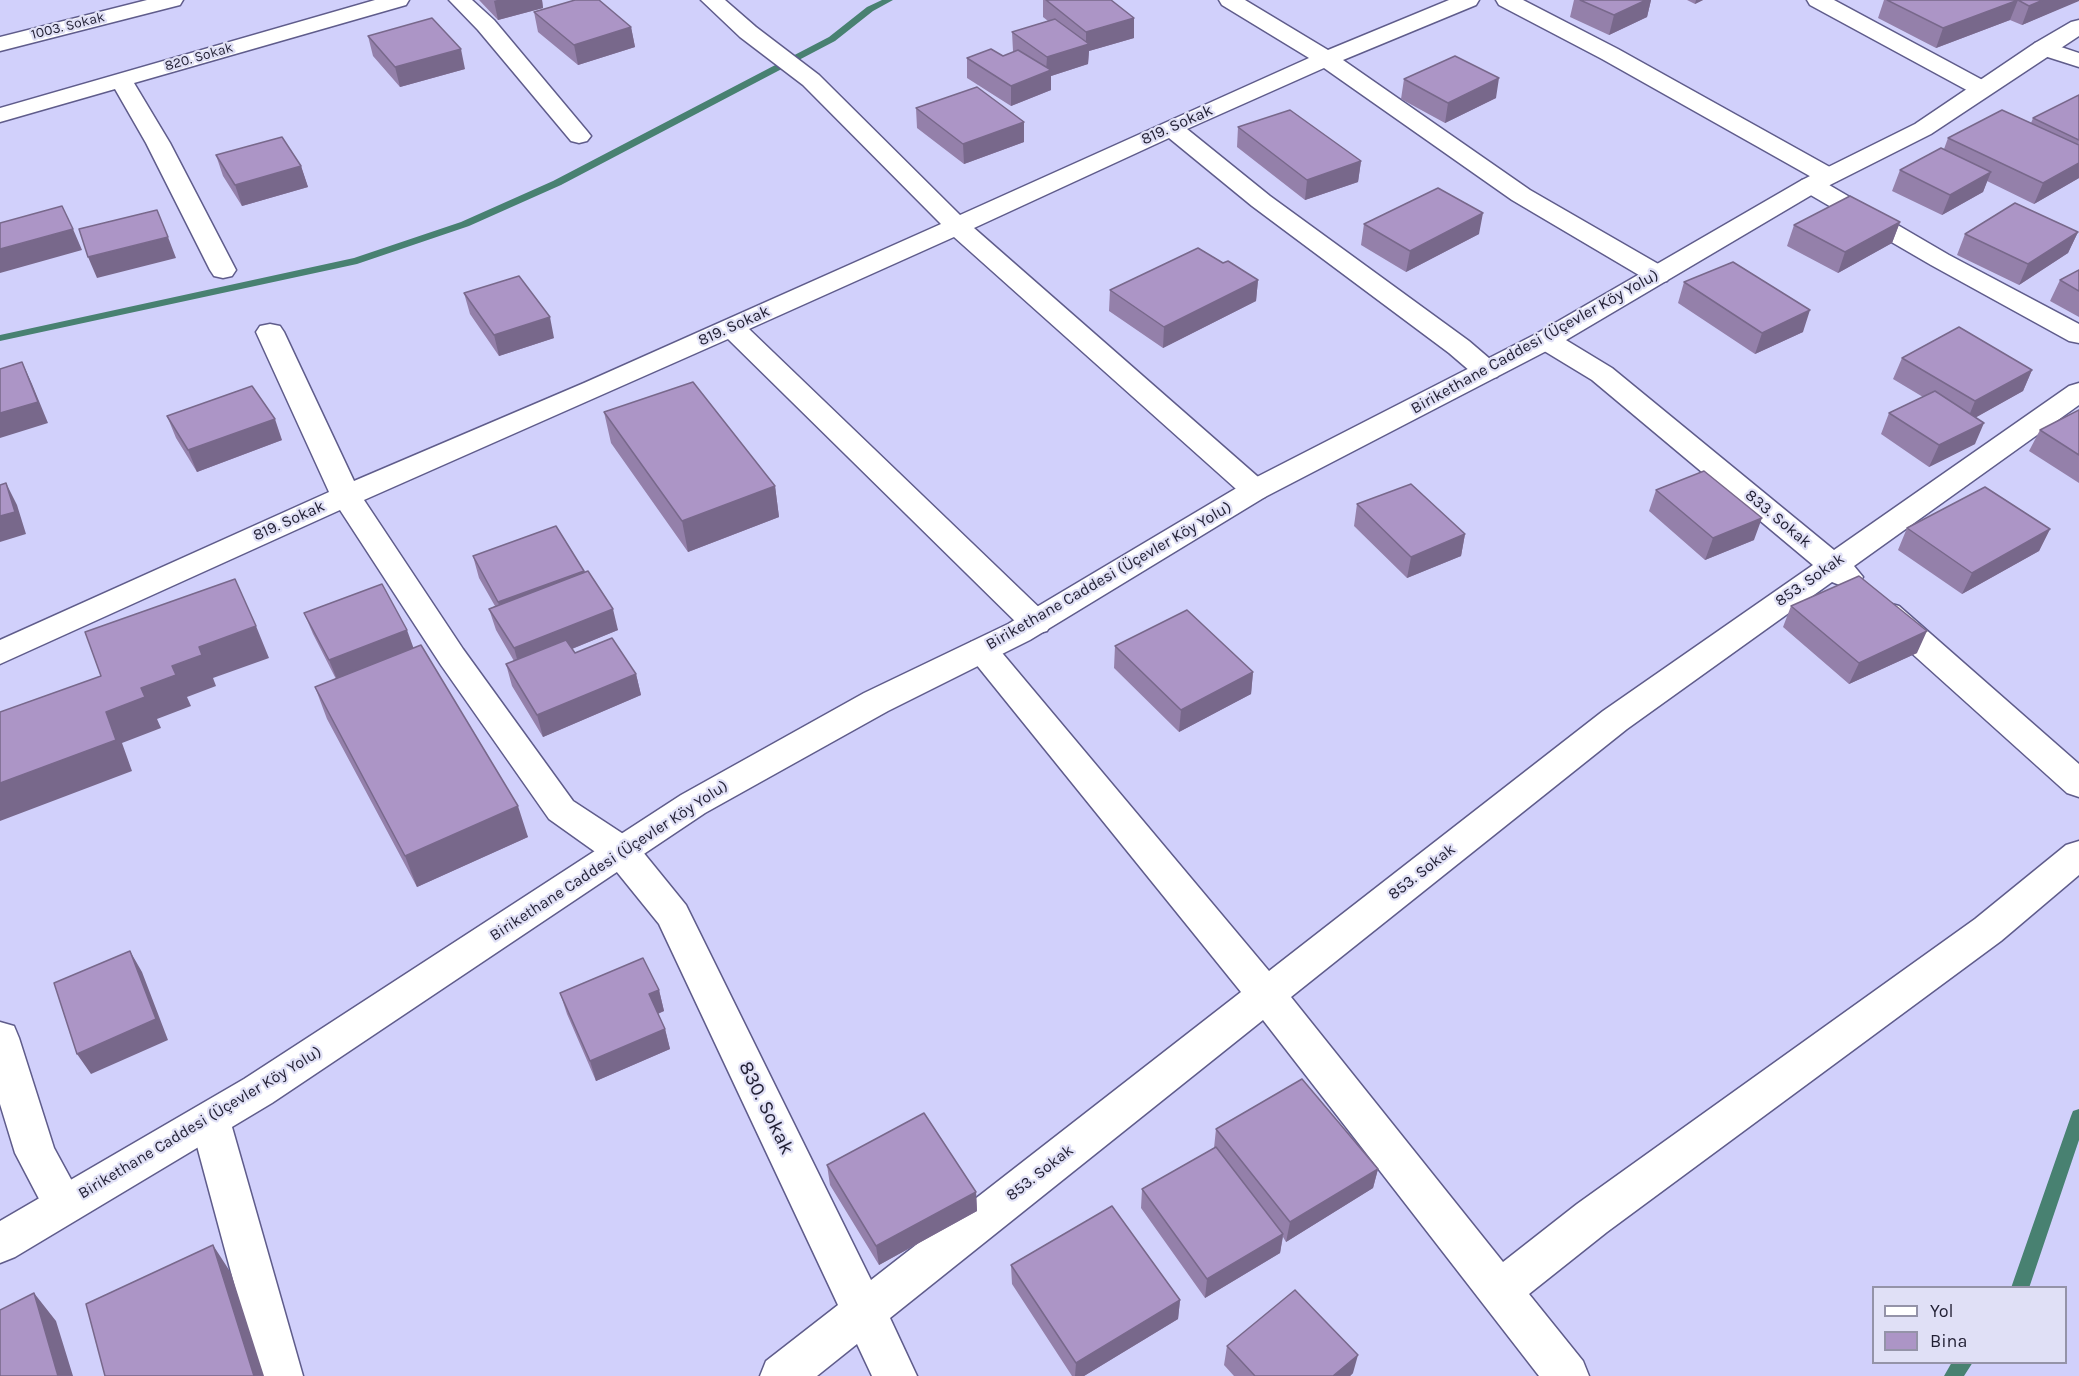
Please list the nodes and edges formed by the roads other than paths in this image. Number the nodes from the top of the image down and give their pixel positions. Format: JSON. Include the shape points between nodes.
{"nodes":[{"id":1,"x":172,"y":0,"type":"edge"},
{"id":2,"x":398,"y":0,"type":"edge"},
{"id":3,"x":460,"y":0,"type":"edge"},
{"id":4,"x":712,"y":0,"type":"edge"},
{"id":5,"x":1230,"y":0,"type":"edge"},
{"id":6,"x":1468,"y":0,"type":"edge"},
{"id":7,"x":1507,"y":0,"type":"edge"},
{"id":8,"x":1818,"y":0,"type":"edge"},
{"id":9,"x":2079,"y":27,"type":"edge"},
{"id":10,"x":0,"y":44,"type":"edge"},
{"id":11,"x":2043,"y":48,"type":"junction"},
{"id":12,"x":1326,"y":59,"type":"junction"},
{"id":13,"x":2079,"y":60,"type":"edge"},
{"id":14,"x":121,"y":80,"type":"junction"},
{"id":15,"x":1982,"y":89,"type":"junction"},
{"id":16,"x":0,"y":115,"type":"edge"},
{"id":17,"x":1171,"y":128,"type":"junction"},
{"id":18,"x":579,"y":136,"type":"dead end"},
{"id":19,"x":1820,"y":181,"type":"junction"},
{"id":20,"x":957,"y":226,"type":"junction"},
{"id":21,"x":224,"y":270,"type":"dead end"},
{"id":22,"x":1658,"y":275,"type":"junction"},
{"id":23,"x":732,"y":327,"type":"junction"},
{"id":24,"x":270,"y":332,"type":"dead end"},
{"id":25,"x":2079,"y":335,"type":"edge"},
{"id":26,"x":1546,"y":340,"type":"junction"},
{"id":27,"x":1487,"y":371,"type":"junction"},
{"id":28,"x":2079,"y":392,"type":"edge"},
{"id":29,"x":1255,"y":490,"type":"junction"},
{"id":30,"x":346,"y":496,"type":"junction"},
{"id":31,"x":1832,"y":564,"type":"junction"},
{"id":32,"x":1036,"y":623,"type":"junction"},
{"id":33,"x":982,"y":650,"type":"junction"},
{"id":34,"x":0,"y":653,"type":"edge"},
{"id":35,"x":2079,"y":784,"type":"edge"},
{"id":36,"x":621,"y":851,"type":"junction"},
{"id":37,"x":2079,"y":855,"type":"edge"},
{"id":38,"x":1266,"y":995,"type":"junction"},
{"id":39,"x":0,"y":1038,"type":"edge"},
{"id":40,"x":210,"y":1120,"type":"junction"},
{"id":41,"x":64,"y":1205,"type":"junction"},
{"id":42,"x":0,"y":1243,"type":"edge"},
{"id":43,"x":1500,"y":1291,"type":"junction"},
{"id":44,"x":864,"y":1311,"type":"junction"},
{"id":45,"x":281,"y":1376,"type":"edge"},
{"id":46,"x":782,"y":1376,"type":"edge"},
{"id":47,"x":895,"y":1376,"type":"edge"},
{"id":48,"x":1567,"y":1376,"type":"edge"}],
"edges":[{"from":1,"to":10,"type":"street","name":"1003. Sokak"},
{"from":2,"to":14,"type":"street","name":"820. Sokak"},
{"from":3,"to":18,"type":"street","via":[[486,25]]},
{"from":4,"to":20,"type":"street","via":[[811,80]]},
{"from":5,"to":12,"type":"street"},
{"from":6,"to":12,"type":"street","name":"819. Sokak"},
{"from":7,"to":19,"type":"street","via":[[1610,54]]},
{"from":8,"to":15,"type":"street"},
{"from":9,"to":11,"type":"street","name":"Birikethane Caddesi (Üçevler Köy Yolu)"},
{"from":11,"to":13,"type":"street"},
{"from":11,"to":15,"type":"street","name":"Birikethane Caddesi (Üçevler Köy Yolu)"},
{"from":12,"to":17,"type":"street","name":"819. Sokak"},
{"from":12,"to":22,"type":"street","via":[[1521,195]]},
{"from":14,"to":16,"type":"street","name":"820. Sokak"},
{"from":14,"to":21,"type":"street"},
{"from":15,"to":19,"type":"street","name":"Birikethane Caddesi (Üçevler Köy Yolu)","via":[[1923,129]]},
{"from":17,"to":20,"type":"street","name":"819. Sokak"},
{"from":17,"to":27,"type":"street","via":[[1261,201]]},
{"from":19,"to":22,"type":"street","name":"Birikethane Caddesi (Üçevler Köy Yolu)"},
{"from":19,"to":25,"type":"street","via":[[1940,260]]},
{"from":20,"to":23,"type":"street","name":"819. Sokak"},
{"from":20,"to":29,"type":"street"},
{"from":22,"to":26,"type":"street","name":"Birikethane Caddesi (Üçevler Köy Yolu)"},
{"from":23,"to":30,"type":"street","name":"819. Sokak"},
{"from":23,"to":32,"type":"street"},
{"from":24,"to":30,"type":"street","name":"830. Sokak"},
{"from":26,"to":27,"type":"street","name":"Birikethane Caddesi (Üçevler Köy Yolu)"},
{"from":26,"to":31,"type":"street","name":"833. Sokak","via":[[1602,374]]},
{"from":27,"to":29,"type":"street","name":"Birikethane Caddesi (Üçevler Köy Yolu)"},
{"from":28,"to":31,"type":"street","name":"853. Sokak"},
{"from":29,"to":32,"type":"street","name":"Birikethane Caddesi (Üçevler Köy Yolu)"},
{"from":30,"to":34,"type":"street","name":"819. Sokak"},
{"from":30,"to":36,"type":"street","name":"830. Sokak","via":[[452,657],[561,810]]},
{"from":31,"to":35,"type":"street","name":"833. Sokak"},
{"from":31,"to":38,"type":"street","name":"853. Sokak","via":[[1615,720]]},
{"from":32,"to":33,"type":"street","name":"Birikethane Caddesi (Üçevler Köy Yolu)"},
{"from":33,"to":36,"type":"street","name":"Birikethane Caddesi (Üçevler Köy Yolu)","via":[[774,758]]},
{"from":33,"to":38,"type":"street"},
{"from":36,"to":40,"type":"street","name":"Birikethane Caddesi (Üçevler Köy Yolu)"},
{"from":36,"to":44,"type":"street","name":"830. Sokak","via":[[673,915]]},
{"from":37,"to":43,"type":"street","via":[[1988,930],[1592,1218]]},
{"from":38,"to":43,"type":"street"},
{"from":38,"to":44,"type":"street","name":"853. Sokak"},
{"from":39,"to":41,"type":"street","via":[[35,1153]]},
{"from":40,"to":41,"type":"street","name":"Birikethane Caddesi (Üçevler Köy Yolu)"},
{"from":40,"to":45,"type":"street"},
{"from":41,"to":42,"type":"street","name":"Birikethane Caddesi (Üçevler Köy Yolu)"},
{"from":43,"to":48,"type":"street"},
{"from":44,"to":46,"type":"street","name":"853. Sokak"},
{"from":44,"to":47,"type":"street","name":"830. Sokak"}]}
